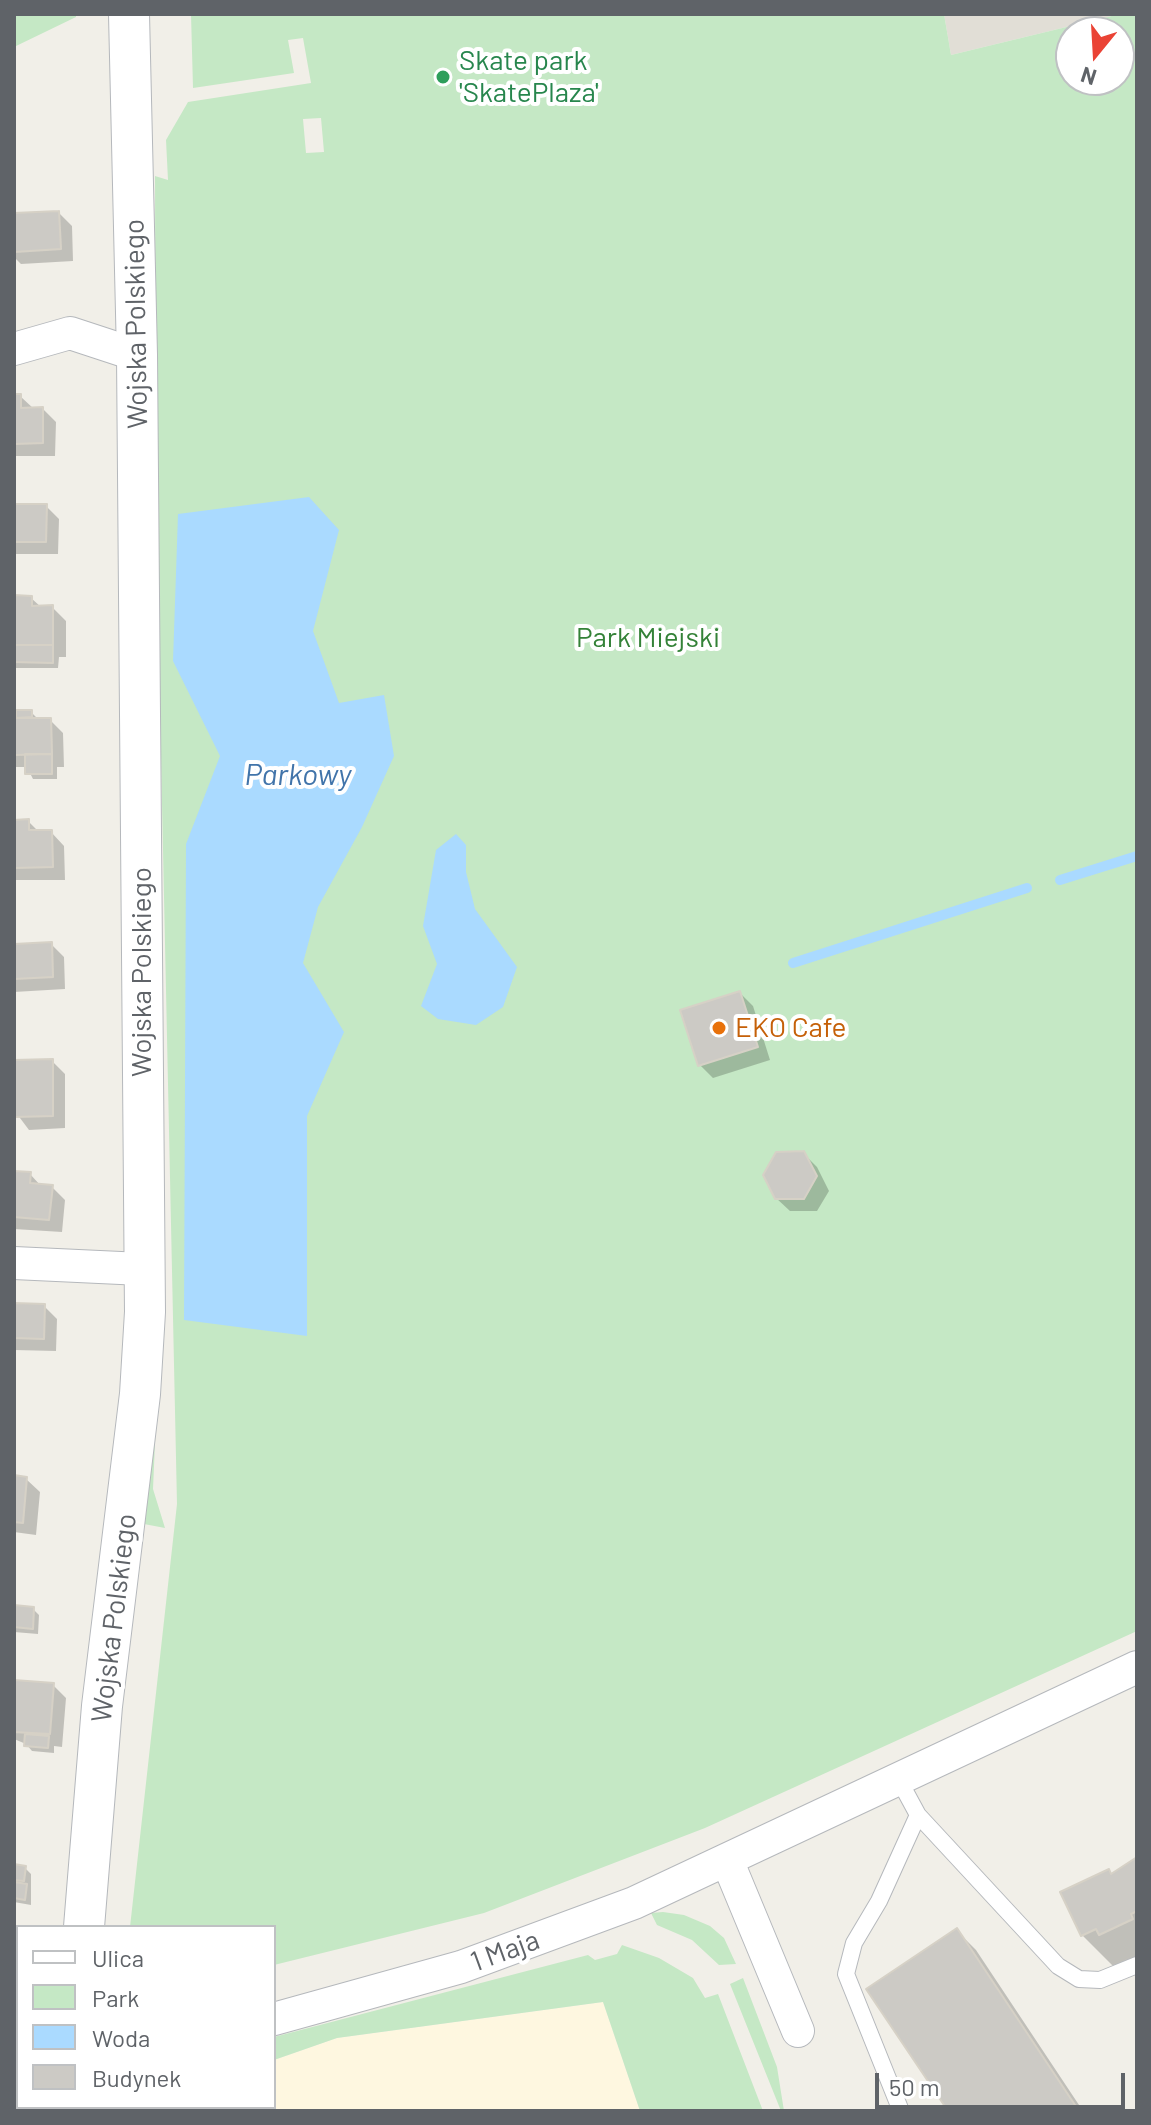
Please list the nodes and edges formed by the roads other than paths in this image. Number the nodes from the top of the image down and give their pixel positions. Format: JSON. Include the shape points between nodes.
{"nodes":[{"id":1,"x":129,"y":14,"type":"edge"},
{"id":2,"x":14,"y":349,"type":"edge"},
{"id":3,"x":137,"y":355,"type":"junction"},
{"id":4,"x":14,"y":1263,"type":"edge"},
{"id":5,"x":142,"y":1269,"type":"junction"},
{"id":6,"x":1137,"y":1667,"type":"edge"},
{"id":7,"x":899,"y":1780,"type":"junction"},
{"id":8,"x":918,"y":1815,"type":"junction"},
{"id":9,"x":727,"y":1860,"type":"junction"},
{"id":10,"x":84,"y":1925,"type":"edge"},
{"id":11,"x":1137,"y":1965,"type":"edge"},
{"id":12,"x":276,"y":2018,"type":"edge"},
{"id":13,"x":798,"y":2031,"type":"dead end"},
{"id":14,"x":901,"y":2111,"type":"edge"}],
"edges":[{"from":1,"to":3,"type":"street","name":"Wojska Polskiego"},
{"from":2,"to":3,"type":"street","via":[[70,333]]},
{"from":3,"to":5,"type":"street","name":"Wojska Polskiego"},
{"from":4,"to":5,"type":"street"},
{"from":5,"to":10,"type":"street","name":"Wojska Polskiego","via":[[140,1394],[102,1706]]},
{"from":6,"to":7,"type":"street","name":"1 Maja"},
{"from":7,"to":8,"type":"lane"},
{"from":7,"to":9,"type":"street","name":"1 Maja"},
{"from":8,"to":11,"type":"lane","via":[[1058,1966],[1079,1979],[1100,1980]]},
{"from":8,"to":14,"type":"lane","via":[[854,1943],[846,1974]]},
{"from":9,"to":12,"type":"street","name":"1 Maja","via":[[634,1903],[495,1956]]},
{"from":9,"to":13,"type":"street"}]}
